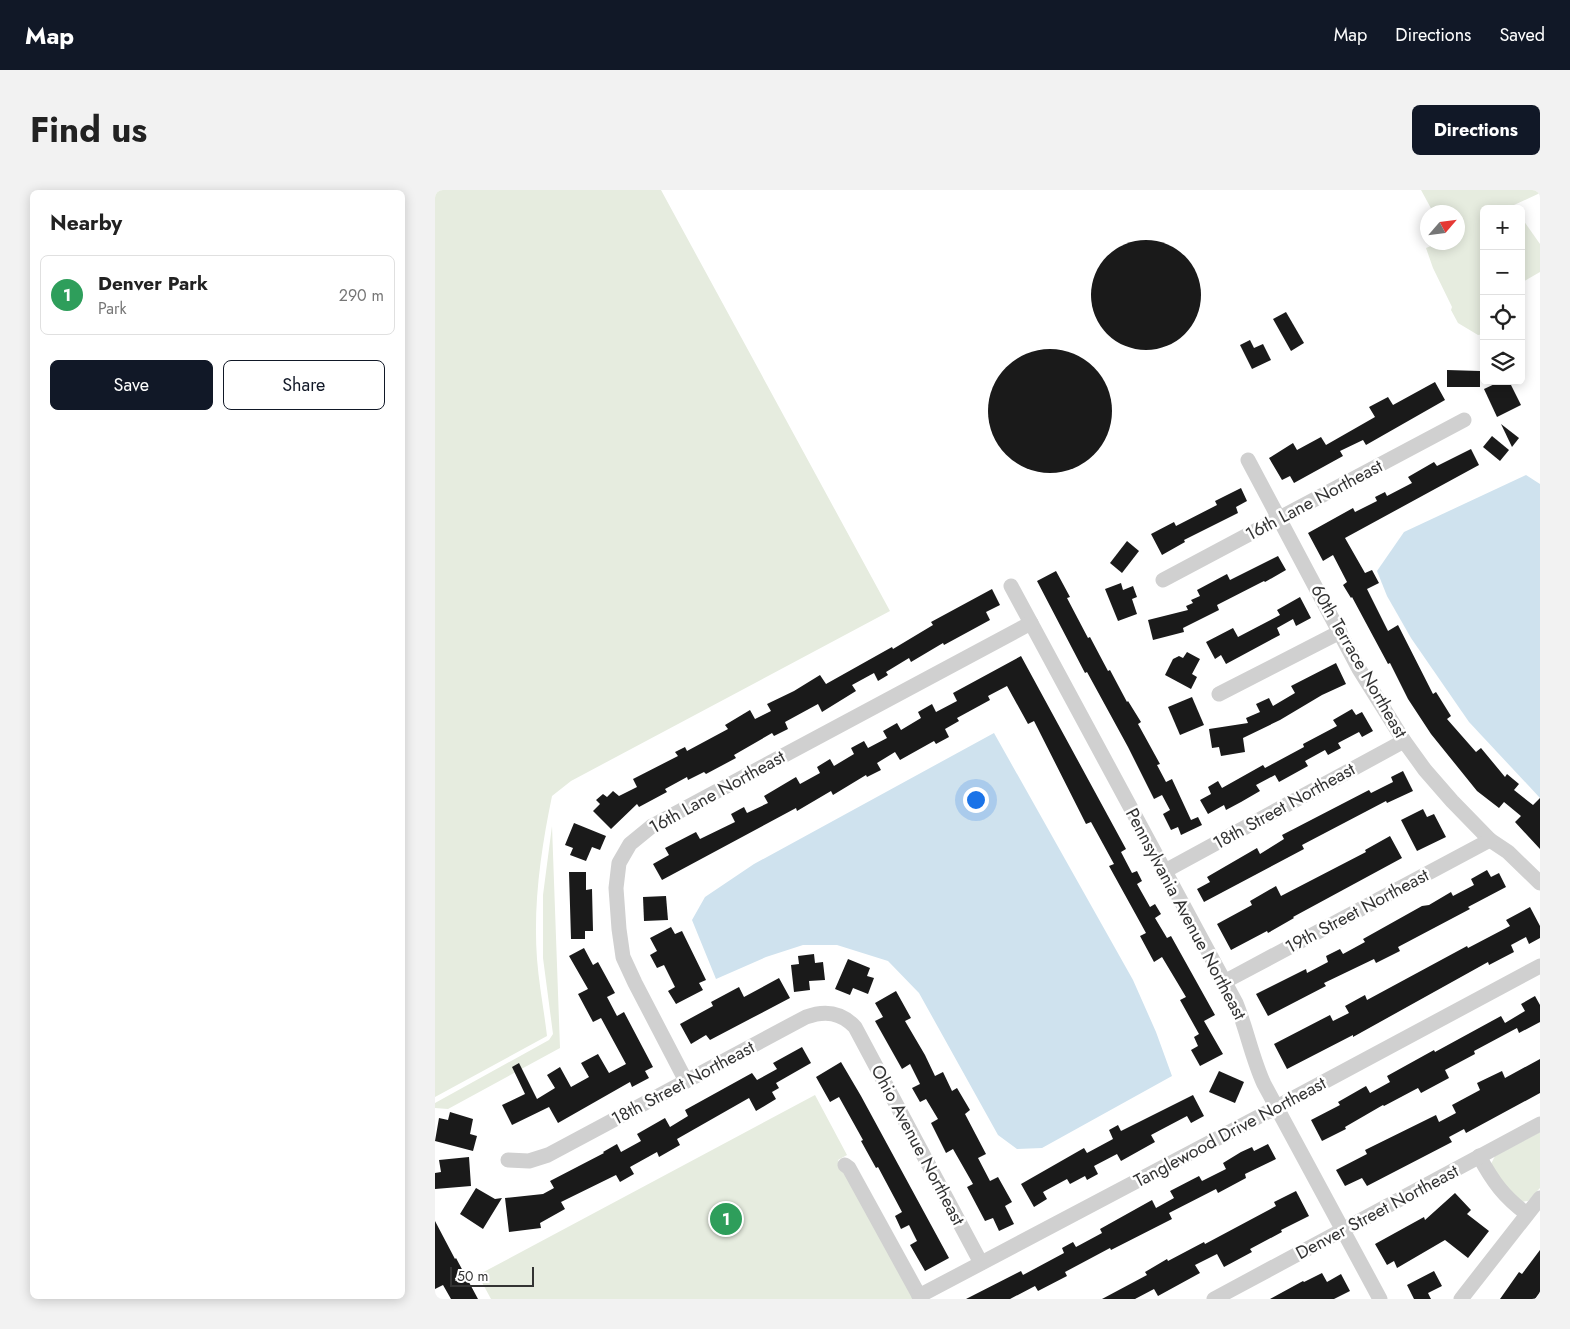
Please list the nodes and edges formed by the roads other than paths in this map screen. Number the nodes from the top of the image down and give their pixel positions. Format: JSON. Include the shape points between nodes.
{"nodes":[{"id":1,"x":1464,"y":420,"type":"dead end"},
{"id":2,"x":1249,"y":460,"type":"dead end"},
{"id":3,"x":1279,"y":518,"type":"junction"},
{"id":4,"x":1163,"y":580,"type":"dead end"},
{"id":5,"x":1011,"y":586,"type":"dead end"},
{"id":6,"x":1031,"y":624,"type":"junction"},
{"id":7,"x":1340,"y":632,"type":"junction"},
{"id":8,"x":1219,"y":694,"type":"dead end"},
{"id":9,"x":1404,"y":741,"type":"junction"},
{"id":10,"x":1490,"y":840,"type":"junction"},
{"id":11,"x":1165,"y":871,"type":"junction"},
{"id":12,"x":1540,"y":884,"type":"edge"},
{"id":13,"x":1540,"y":966,"type":"edge"},
{"id":14,"x":1224,"y":982,"type":"junction"},
{"id":15,"x":855,"y":1028,"type":"joint"},
{"id":16,"x":686,"y":1080,"type":"junction"},
{"id":17,"x":1277,"y":1107,"type":"junction"},
{"id":18,"x":1540,"y":1124,"type":"edge"},
{"id":19,"x":1479,"y":1156,"type":"junction"},
{"id":20,"x":508,"y":1160,"type":"dead end"},
{"id":21,"x":845,"y":1165,"type":"dead end"},
{"id":22,"x":1540,"y":1198,"type":"edge"},
{"id":23,"x":1527,"y":1214,"type":"junction"},
{"id":24,"x":1343,"y":1230,"type":"junction"},
{"id":25,"x":981,"y":1264,"type":"junction"},
{"id":26,"x":920,"y":1297,"type":"edge"},
{"id":27,"x":1214,"y":1299,"type":"edge"},
{"id":28,"x":1380,"y":1299,"type":"edge"},
{"id":29,"x":1461,"y":1299,"type":"edge"}],
"edges":[{"from":1,"to":3,"type":"street","name":"16th Lane Northeast"},
{"from":2,"to":3,"type":"street","name":"60th Terrace Northeast"},
{"from":3,"to":4,"type":"street","name":"16th Lane Northeast"},
{"from":3,"to":7,"type":"street","name":"60th Terrace Northeast"},
{"from":5,"to":6,"type":"street","name":"Pennsylvania Avenue Northeast"},
{"from":6,"to":11,"type":"street","name":"Pennsylvania Avenue Northeast"},
{"from":6,"to":16,"type":"street","name":"16th Lane Northeast","via":[[652,826],[630,844],[619,863],[616,888],[623,957]]},
{"from":7,"to":8,"type":"street"},
{"from":7,"to":9,"type":"street","name":"60th Terrace Northeast"},
{"from":9,"to":10,"type":"street","name":"60th Terrace Northeast","via":[[1425,770]]},
{"from":9,"to":11,"type":"street","name":"18th Street Northeast"},
{"from":10,"to":12,"type":"street","name":"60th Terrace Northeast","via":[[1508,852]]},
{"from":10,"to":14,"type":"street","name":"19th Street Northeast"},
{"from":11,"to":14,"type":"street","name":"Pennsylvania Avenue Northeast"},
{"from":13,"to":17,"type":"street","name":"Tanglewood Drive Northeast"},
{"from":14,"to":17,"type":"street","name":"Pennsylvania Avenue Northeast","via":[[1245,1026],[1255,1064]]},
{"from":15,"to":16,"type":"street","name":"18th Street Northeast","via":[[834,1013],[816,1013]]},
{"from":15,"to":25,"type":"street","name":"Ohio Avenue Northeast"},
{"from":16,"to":20,"type":"street","name":"18th Street Northeast","via":[[548,1155],[529,1161]]},
{"from":17,"to":24,"type":"street","name":"Pennsylvania Avenue Northeast"},
{"from":17,"to":25,"type":"street","name":"Tanglewood Drive Northeast"},
{"from":18,"to":19,"type":"street","name":"Denver Street Northeast"},
{"from":19,"to":23,"type":"street","via":[[1502,1193]]},
{"from":19,"to":24,"type":"street","name":"Denver Street Northeast"},
{"from":21,"to":26,"type":"street"},
{"from":22,"to":23,"type":"street"},
{"from":23,"to":29,"type":"street"},
{"from":24,"to":27,"type":"street","name":"Denver Street Northeast"},
{"from":24,"to":28,"type":"street","name":"Pennsylvania Avenue Northeast"},
{"from":25,"to":26,"type":"street","name":"Tanglewood Drive Northeast"}]}
